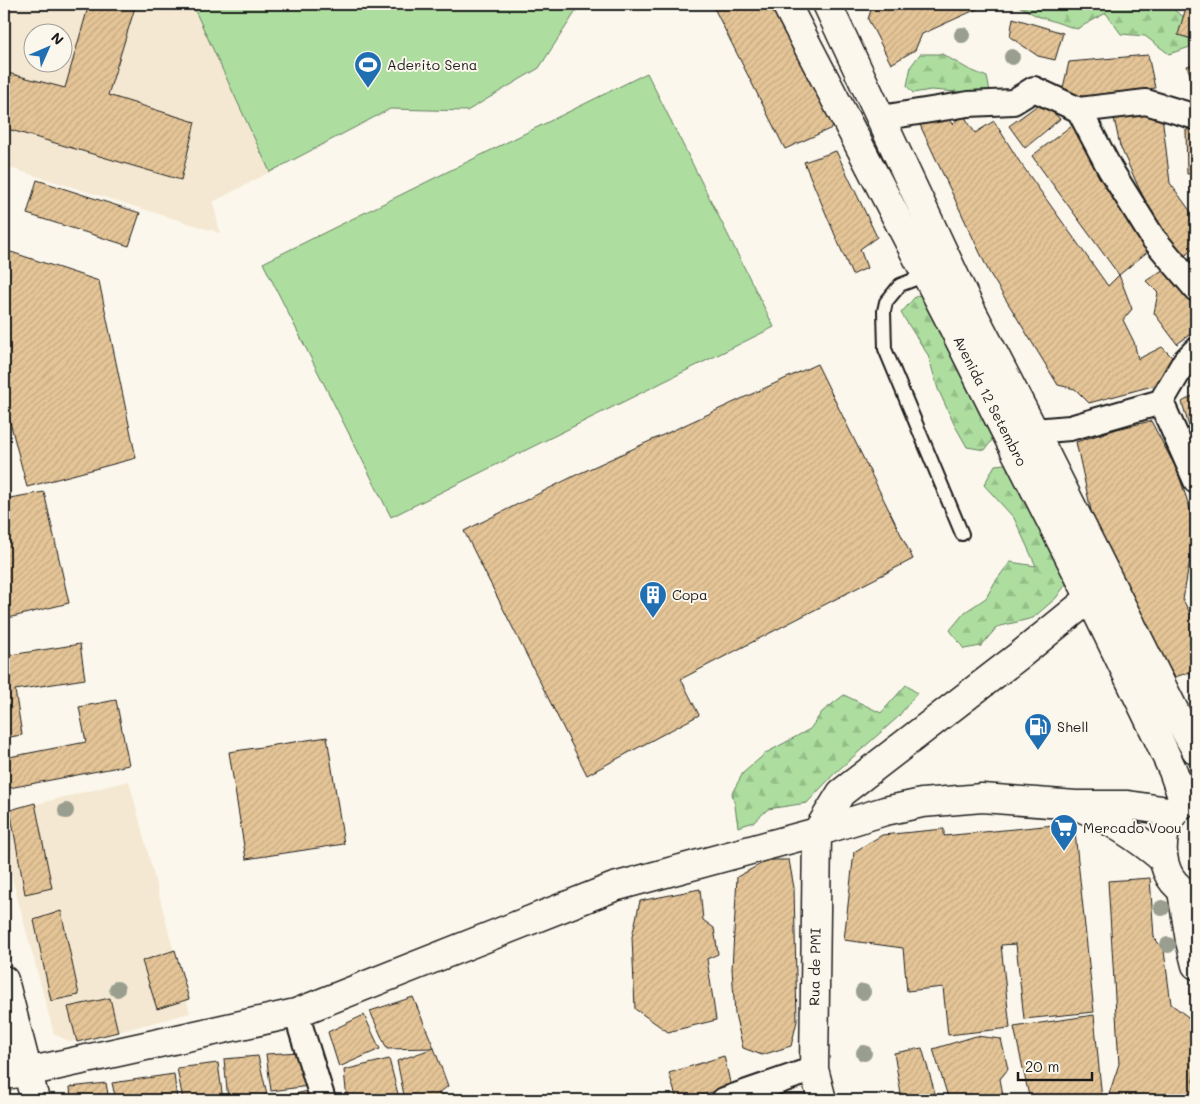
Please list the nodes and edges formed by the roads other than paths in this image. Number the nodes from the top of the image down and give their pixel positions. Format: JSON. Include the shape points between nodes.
{"nodes":[{"id":1,"x":786,"y":4,"type":"edge"},
{"id":2,"x":827,"y":4,"type":"edge"},
{"id":3,"x":1079,"y":110,"type":"junction"},
{"id":4,"x":1196,"y":117,"type":"edge"},
{"id":5,"x":880,"y":118,"type":"junction"},
{"id":6,"x":926,"y":276,"type":"junction"},
{"id":7,"x":1196,"y":289,"type":"edge"},
{"id":8,"x":1196,"y":350,"type":"edge"},
{"id":9,"x":1161,"y":402,"type":"junction"},
{"id":10,"x":1023,"y":437,"type":"junction"},
{"id":11,"x":1196,"y":481,"type":"edge"},
{"id":12,"x":962,"y":534,"type":"dead end"},
{"id":13,"x":1100,"y":589,"type":"junction"},
{"id":14,"x":1196,"y":750,"type":"edge"},
{"id":15,"x":1185,"y":803,"type":"edge"},
{"id":16,"x":1076,"y":805,"type":"junction"},
{"id":17,"x":817,"y":832,"type":"junction"},
{"id":18,"x":1163,"y":860,"type":"junction"},
{"id":19,"x":1189,"y":896,"type":"edge"},
{"id":20,"x":1196,"y":965,"type":"edge"},
{"id":21,"x":4,"y":980,"type":"edge"},
{"id":22,"x":296,"y":1013,"type":"junction"},
{"id":23,"x":814,"y":1070,"type":"junction"},
{"id":24,"x":16,"y":1074,"type":"edge"},
{"id":25,"x":35,"y":1100,"type":"edge"},
{"id":26,"x":323,"y":1100,"type":"edge"},
{"id":27,"x":724,"y":1100,"type":"edge"},
{"id":28,"x":822,"y":1100,"type":"edge"}],
"edges":[{"from":1,"to":6,"type":"street","name":"Avenida 12 Setembro"},
{"from":2,"to":5,"type":"street","name":"Avenida 12 Setembro"},
{"from":3,"to":4,"type":"street","via":[[1146,102]]},
{"from":3,"to":5,"type":"street","via":[[1034,89],[1013,102],[968,104]]},
{"from":3,"to":7,"type":"street","via":[[1110,169],[1153,238]]},
{"from":5,"to":10,"type":"street","name":"Avenida 12 Setembro","via":[[967,302]]},
{"from":6,"to":10,"type":"street","name":"Avenida 12 Setembro"},
{"from":6,"to":12,"type":"lane","via":[[900,285],[886,302],[886,349]]},
{"from":8,"to":9,"type":"street","via":[[1185,361]]},
{"from":9,"to":10,"type":"street","via":[[1070,428]]},
{"from":9,"to":11,"type":"street"},
{"from":10,"to":13,"type":"street","name":"Avenida 12 Setembro"},
{"from":13,"to":14,"type":"street","name":"Avenida 12 Setembro"},
{"from":13,"to":15,"type":"street","name":"Avenida 12 Setembro"},
{"from":13,"to":17,"type":"street","via":[[840,793]]},
{"from":15,"to":16,"type":"street"},
{"from":15,"to":18,"type":"street","via":[[1166,826],[1162,842]]},
{"from":16,"to":17,"type":"street","via":[[982,798],[922,803]]},
{"from":16,"to":18,"type":"street","via":[[1124,829]]},
{"from":17,"to":22,"type":"street","via":[[614,887]]},
{"from":17,"to":23,"type":"street","name":"Rua de PMI"},
{"from":18,"to":19,"type":"street","via":[[1170,877]]},
{"from":19,"to":20,"type":"street","via":[[1190,941]]},
{"from":21,"to":24,"type":"street"},
{"from":22,"to":24,"type":"street"},
{"from":22,"to":26,"type":"street"},
{"from":23,"to":27,"type":"street"},
{"from":23,"to":28,"type":"street","name":"Rua de PMI"},
{"from":24,"to":25,"type":"street"}]}
